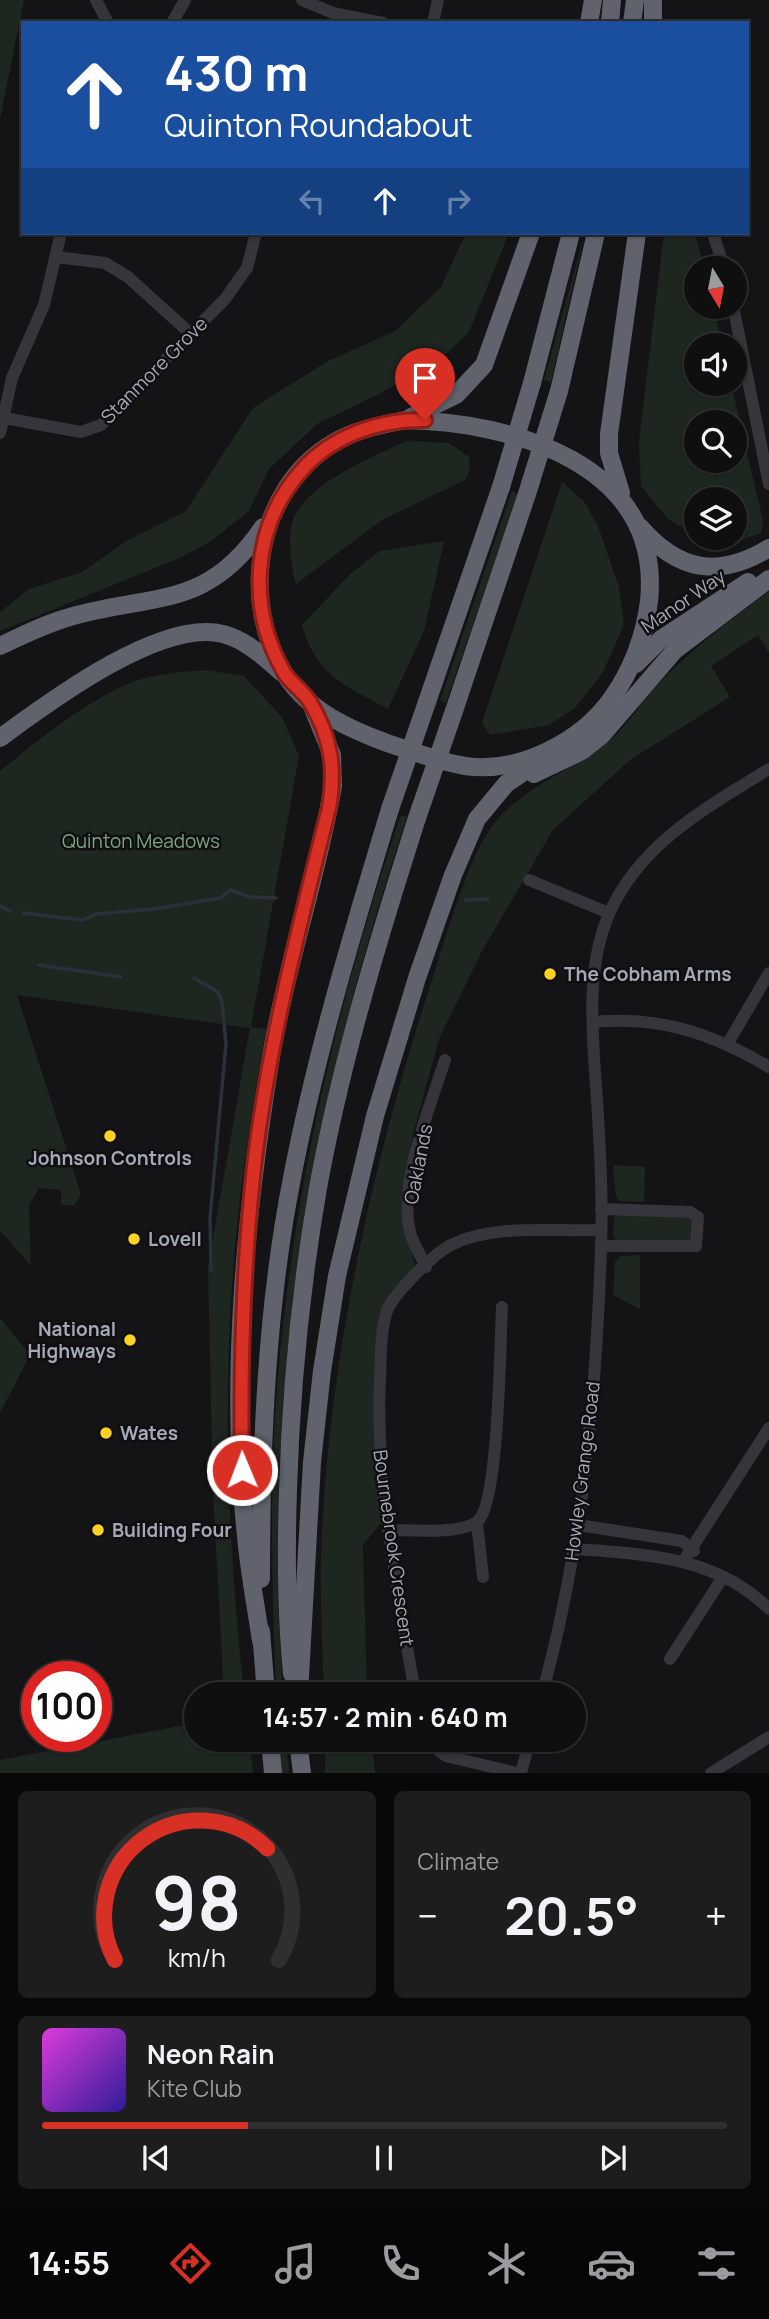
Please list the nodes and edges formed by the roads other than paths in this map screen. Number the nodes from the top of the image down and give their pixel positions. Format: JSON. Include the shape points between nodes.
{"nodes":[{"id":1,"x":96,"y":0,"type":"edge"},
{"id":2,"x":185,"y":0,"type":"edge"},
{"id":3,"x":302,"y":0,"type":"edge"},
{"id":4,"x":439,"y":0,"type":"edge"},
{"id":5,"x":593,"y":0,"type":"edge"},
{"id":6,"x":612,"y":0,"type":"edge"},
{"id":7,"x":635,"y":0,"type":"edge"},
{"id":8,"x":653,"y":0,"type":"edge"},
{"id":9,"x":107,"y":21,"type":"edge"},
{"id":10,"x":173,"y":21,"type":"edge"},
{"id":11,"x":373,"y":21,"type":"edge"},
{"id":12,"x":434,"y":21,"type":"edge"},
{"id":13,"x":589,"y":21,"type":"edge"},
{"id":14,"x":610,"y":21,"type":"edge"},
{"id":15,"x":632,"y":21,"type":"edge"},
{"id":16,"x":653,"y":21,"type":"edge"},
{"id":17,"x":61,"y":235,"type":"edge"},
{"id":18,"x":255,"y":235,"type":"edge"},
{"id":19,"x":530,"y":235,"type":"edge"},
{"id":20,"x":570,"y":235,"type":"edge"},
{"id":21,"x":596,"y":235,"type":"edge"},
{"id":22,"x":637,"y":235,"type":"edge"},
{"id":23,"x":714,"y":235,"type":"edge"},
{"id":24,"x":720,"y":256,"type":"edge"},
{"id":25,"x":56,"y":257,"type":"junction"},
{"id":26,"x":736,"y":319,"type":"edge"},
{"id":27,"x":191,"y":334,"type":"junction"},
{"id":28,"x":4,"y":418,"type":"junction"},
{"id":29,"x":405,"y":419,"type":"junction"},
{"id":30,"x":0,"y":433,"type":"edge"},
{"id":31,"x":769,"y":484,"type":"edge"},
{"id":32,"x":623,"y":500,"type":"junction"},
{"id":33,"x":271,"y":516,"type":"junction"},
{"id":34,"x":634,"y":519,"type":"junction"},
{"id":35,"x":769,"y":548,"type":"edge"},
{"id":36,"x":769,"y":570,"type":"edge"},
{"id":37,"x":769,"y":579,"type":"edge"},
{"id":38,"x":0,"y":646,"type":"edge"},
{"id":39,"x":627,"y":675,"type":"junction"},
{"id":40,"x":286,"y":676,"type":"junction"},
{"id":41,"x":309,"y":700,"type":"junction"},
{"id":42,"x":0,"y":738,"type":"edge"},
{"id":43,"x":561,"y":746,"type":"junction"},
{"id":44,"x":769,"y":769,"type":"edge"},
{"id":45,"x":495,"y":798,"type":"junction"},
{"id":46,"x":529,"y":880,"type":"dead end"},
{"id":47,"x":609,"y":914,"type":"junction"},
{"id":48,"x":769,"y":973,"type":"edge"},
{"id":49,"x":593,"y":1022,"type":"junction"},
{"id":50,"x":728,"y":1043,"type":"junction"},
{"id":51,"x":445,"y":1059,"type":"dead end"},
{"id":52,"x":769,"y":1067,"type":"edge"},
{"id":53,"x":601,"y":1209,"type":"junction"},
{"id":54,"x":601,"y":1230,"type":"junction"},
{"id":55,"x":601,"y":1246,"type":"junction"},
{"id":56,"x":426,"y":1266,"type":"junction"},
{"id":57,"x":502,"y":1307,"type":"dead end"},
{"id":58,"x":769,"y":1428,"type":"edge"},
{"id":59,"x":477,"y":1523,"type":"junction"},
{"id":60,"x":578,"y":1525,"type":"junction"},
{"id":61,"x":388,"y":1531,"type":"junction"},
{"id":62,"x":691,"y":1547,"type":"junction"},
{"id":63,"x":574,"y":1549,"type":"junction"},
{"id":64,"x":684,"y":1560,"type":"junction"},
{"id":65,"x":707,"y":1568,"type":"junction"},
{"id":66,"x":483,"y":1577,"type":"dead end"},
{"id":67,"x":723,"y":1577,"type":"junction"},
{"id":68,"x":769,"y":1609,"type":"edge"},
{"id":69,"x":261,"y":1641,"type":"junction"},
{"id":70,"x":670,"y":1659,"type":"dead end"},
{"id":71,"x":265,"y":1682,"type":"edge"},
{"id":72,"x":292,"y":1682,"type":"edge"},
{"id":73,"x":300,"y":1682,"type":"edge"},
{"id":74,"x":413,"y":1682,"type":"edge"},
{"id":75,"x":545,"y":1682,"type":"edge"},
{"id":76,"x":769,"y":1737,"type":"edge"},
{"id":77,"x":271,"y":1752,"type":"edge"},
{"id":78,"x":299,"y":1752,"type":"edge"},
{"id":79,"x":440,"y":1752,"type":"edge"},
{"id":80,"x":526,"y":1752,"type":"edge"},
{"id":81,"x":273,"y":1773,"type":"edge"},
{"id":82,"x":302,"y":1773,"type":"edge"},
{"id":83,"x":519,"y":1773,"type":"edge"},
{"id":84,"x":711,"y":1773,"type":"edge"}],
"edges":[{"from":1,"to":9,"type":"street"},
{"from":2,"to":10,"type":"street"},
{"from":3,"to":11,"type":"street"},
{"from":4,"to":12,"type":"street"},
{"from":5,"to":13,"type":"highway"},
{"from":6,"to":14,"type":"highway"},
{"from":7,"to":15,"type":"highway"},
{"from":8,"to":16,"type":"highway"},
{"from":17,"to":25,"type":"street"},
{"from":18,"to":27,"type":"street","name":"Stanmore Grove","via":[[247,268]]},
{"from":19,"to":29,"type":"highway","via":[[484,365],[456,396]]},
{"from":20,"to":69,"type":"highway","bridge":true,"via":[[501,487],[390,809],[320,1054],[291,1180],[264,1412]]},
{"from":21,"to":72,"type":"highway","bridge":true,"via":[[559,391],[373,957],[338,1096],[306,1268],[290,1420],[286,1556]]},
{"from":22,"to":32,"type":"highway","via":[[608,434]]},
{"from":23,"to":24,"type":"street"},
{"from":25,"to":27,"type":"street","via":[[104,263],[128,277]]},
{"from":25,"to":28,"type":"street","via":[[44,305],[12,378]]},
{"from":26,"to":31,"type":"street"},
{"from":27,"to":28,"type":"street","name":"Stanmore Grove","via":[[101,425],[81,432]]},
{"from":28,"to":30,"type":"street"},
{"from":29,"to":32,"type":"highway","via":[[444,421],[529,441],[587,467]]},
{"from":29,"to":33,"type":"highway","via":[[334,442],[298,474]]},
{"from":32,"to":34,"type":"highway"},
{"from":33,"to":38,"type":"highway","via":[[244,554],[209,583],[171,597],[71,617]]},
{"from":33,"to":40,"type":"highway","via":[[260,559],[260,591],[269,638]]},
{"from":34,"to":35,"type":"highway","name":"Manor Way","via":[[656,545],[693,565],[735,565]]},
{"from":34,"to":39,"type":"highway","via":[[651,584],[648,616]]},
{"from":36,"to":39,"type":"highway","name":"Manor Way","via":[[661,639]]},
{"from":37,"to":45,"type":"highway","via":[[675,650],[602,735],[582,751]]},
{"from":39,"to":43,"type":"highway","via":[[600,716]]},
{"from":40,"to":41,"type":"highway"},
{"from":40,"to":42,"type":"highway","via":[[255,649],[224,634],[198,631],[178,635],[60,695]]},
{"from":41,"to":43,"type":"highway","via":[[354,730],[464,766],[495,766]]},
{"from":41,"to":69,"type":"highway","via":[[327,738],[333,786],[274,1042],[254,1166],[242,1300],[243,1494]]},
{"from":43,"to":45,"type":"highway","via":[[516,776]]},
{"from":44,"to":47,"type":"street","name":"Howley Grange Road","via":[[667,836],[634,872]]},
{"from":45,"to":73,"type":"highway","via":[[477,819],[467,841],[417,978],[375,1116],[337,1276],[312,1462]]},
{"from":46,"to":47,"type":"street"},
{"from":47,"to":49,"type":"street","name":"Howley Grange Road","via":[[594,969]]},
{"from":48,"to":50,"type":"street"},
{"from":49,"to":50,"type":"street","via":[[663,1024]]},
{"from":49,"to":53,"type":"street","name":"Howley Grange Road"},
{"from":50,"to":52,"type":"street"},
{"from":51,"to":56,"type":"street","name":"Oaklands","via":[[417,1146],[407,1216]]},
{"from":53,"to":54,"type":"street","name":"Howley Grange Road"},
{"from":53,"to":55,"type":"street","via":[[690,1212],[698,1217],[696,1246]]},
{"from":54,"to":55,"type":"street","name":"Howley Grange Road"},
{"from":54,"to":56,"type":"street","name":"Bournebrook Crescent","via":[[473,1237],[449,1247]]},
{"from":55,"to":60,"type":"street","name":"Howley Grange Road"},
{"from":56,"to":61,"type":"street","name":"Bournebrook Crescent","via":[[393,1299],[383,1334],[379,1441]]},
{"from":57,"to":59,"type":"street","via":[[490,1494]]},
{"from":58,"to":62,"type":"street"},
{"from":59,"to":61,"type":"street","via":[[435,1531]]},
{"from":59,"to":66,"type":"street"},
{"from":60,"to":62,"type":"street","via":[[682,1541]]},
{"from":60,"to":63,"type":"street","name":"Howley Grange Road"},
{"from":61,"to":74,"type":"street","name":"Bournebrook Crescent"},
{"from":62,"to":64,"type":"street"},
{"from":62,"to":65,"type":"street"},
{"from":63,"to":64,"type":"street"},
{"from":63,"to":75,"type":"street","name":"Howley Grange Road"},
{"from":64,"to":65,"type":"street"},
{"from":65,"to":67,"type":"street"},
{"from":67,"to":68,"type":"street"},
{"from":67,"to":70,"type":"street"},
{"from":69,"to":71,"type":"highway"},
{"from":76,"to":84,"type":"street"},
{"from":77,"to":81,"type":"highway"},
{"from":78,"to":82,"type":"highway"},
{"from":79,"to":83,"type":"street","via":[[478,1766]]},
{"from":80,"to":83,"type":"street"}]}
